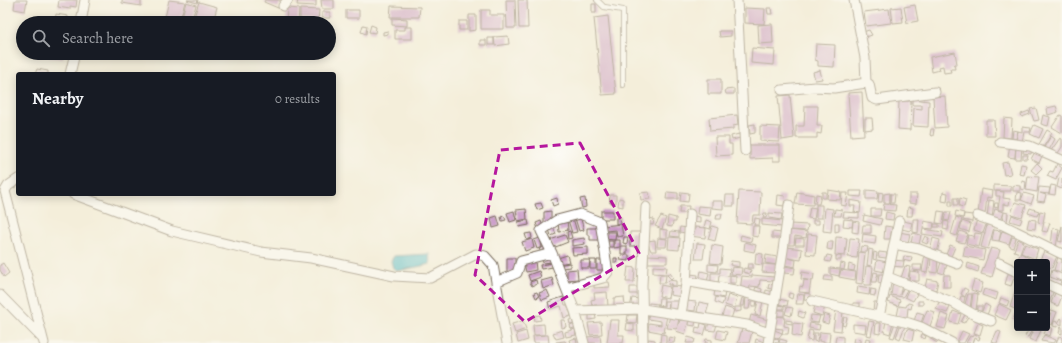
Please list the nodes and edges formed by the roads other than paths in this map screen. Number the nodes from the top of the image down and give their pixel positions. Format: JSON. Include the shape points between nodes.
{"nodes":[{"id":1,"x":85,"y":0,"type":"edge"},
{"id":2,"x":596,"y":0,"type":"edge"},
{"id":3,"x":737,"y":0,"type":"edge"},
{"id":4,"x":854,"y":0,"type":"edge"},
{"id":5,"x":82,"y":16,"type":"edge"},
{"id":6,"x":73,"y":60,"type":"edge"},
{"id":7,"x":70,"y":72,"type":"edge"},
{"id":8,"x":866,"y":82,"type":"junction"},
{"id":9,"x":623,"y":85,"type":"dead end"},
{"id":10,"x":782,"y":90,"type":"dead end"},
{"id":11,"x":935,"y":92,"type":"dead end"},
{"id":12,"x":1000,"y":142,"type":"dead end"},
{"id":13,"x":745,"y":151,"type":"dead end"},
{"id":14,"x":1062,"y":160,"type":"edge"},
{"id":15,"x":16,"y":180,"type":"edge"},
{"id":16,"x":78,"y":196,"type":"edge"},
{"id":17,"x":788,"y":205,"type":"dead end"},
{"id":18,"x":646,"y":207,"type":"dead end"},
{"id":19,"x":690,"y":214,"type":"dead end"},
{"id":20,"x":977,"y":216,"type":"dead end"},
{"id":21,"x":899,"y":221,"type":"dead end"},
{"id":22,"x":894,"y":244,"type":"junction"},
{"id":23,"x":552,"y":253,"type":"junction"},
{"id":24,"x":1062,"y":254,"type":"edge"},
{"id":25,"x":999,"y":263,"type":"dead end"},
{"id":26,"x":958,"y":264,"type":"dead end"},
{"id":27,"x":1014,"y":270,"type":"edge"},
{"id":28,"x":888,"y":277,"type":"junction"},
{"id":29,"x":496,"y":282,"type":"junction"},
{"id":30,"x":686,"y":284,"type":"junction"},
{"id":31,"x":1050,"y":285,"type":"edge"},
{"id":32,"x":566,"y":288,"type":"junction"},
{"id":33,"x":1062,"y":291,"type":"edge"},
{"id":34,"x":0,"y":295,"type":"edge"},
{"id":35,"x":775,"y":301,"type":"junction"},
{"id":36,"x":812,"y":301,"type":"dead end"},
{"id":37,"x":642,"y":309,"type":"junction"},
{"id":38,"x":575,"y":311,"type":"junction"},
{"id":39,"x":681,"y":314,"type":"junction"},
{"id":40,"x":879,"y":317,"type":"junction"},
{"id":41,"x":991,"y":321,"type":"dead end"},
{"id":42,"x":769,"y":333,"type":"junction"},
{"id":43,"x":44,"y":341,"type":"edge"},
{"id":44,"x":507,"y":343,"type":"edge"},
{"id":45,"x":584,"y":343,"type":"edge"},
{"id":46,"x":643,"y":343,"type":"edge"},
{"id":47,"x":768,"y":343,"type":"edge"},
{"id":48,"x":952,"y":343,"type":"edge"}],
"edges":[{"from":1,"to":5,"type":"street"},
{"from":2,"to":9,"type":"lane","via":[[604,6],[623,10]]},
{"from":3,"to":13,"type":"street"},
{"from":4,"to":8,"type":"street","via":[[865,58]]},
{"from":6,"to":7,"type":"street"},
{"from":8,"to":10,"type":"street","via":[[834,88]]},
{"from":8,"to":11,"type":"street","via":[[869,84],[872,98],[877,100]]},
{"from":12,"to":14,"type":"street","via":[[1030,146]]},
{"from":15,"to":43,"type":"street","via":[[5,191]]},
{"from":16,"to":29,"type":"street","via":[[172,231],[261,252],[311,258],[394,276],[430,278],[476,254],[485,256],[493,265]]},
{"from":17,"to":35,"type":"street"},
{"from":18,"to":37,"type":"street"},
{"from":19,"to":30,"type":"street"},
{"from":20,"to":24,"type":"street","via":[[1003,225]]},
{"from":21,"to":22,"type":"street"},
{"from":22,"to":26,"type":"street","via":[[919,249]]},
{"from":22,"to":28,"type":"street"},
{"from":23,"to":29,"type":"street","via":[[521,260],[517,273]]},
{"from":23,"to":32,"type":"street"},
{"from":23,"to":32,"type":"street","via":[[541,231],[557,220],[580,214],[600,222],[608,272],[604,278]]},
{"from":25,"to":27,"type":"street"},
{"from":28,"to":40,"type":"street"},
{"from":28,"to":41,"type":"street","via":[[952,302]]},
{"from":29,"to":44,"type":"street"},
{"from":30,"to":35,"type":"street","via":[[690,282],[735,290]]},
{"from":30,"to":39,"type":"street"},
{"from":31,"to":33,"type":"street"},
{"from":32,"to":38,"type":"street"},
{"from":34,"to":43,"type":"street"},
{"from":35,"to":42,"type":"street"},
{"from":36,"to":40,"type":"street"},
{"from":37,"to":38,"type":"street"},
{"from":37,"to":39,"type":"street"},
{"from":37,"to":46,"type":"street"},
{"from":38,"to":45,"type":"street"},
{"from":39,"to":42,"type":"street","via":[[747,325]]},
{"from":40,"to":48,"type":"street","via":[[921,327]]},
{"from":42,"to":47,"type":"street"}]}
